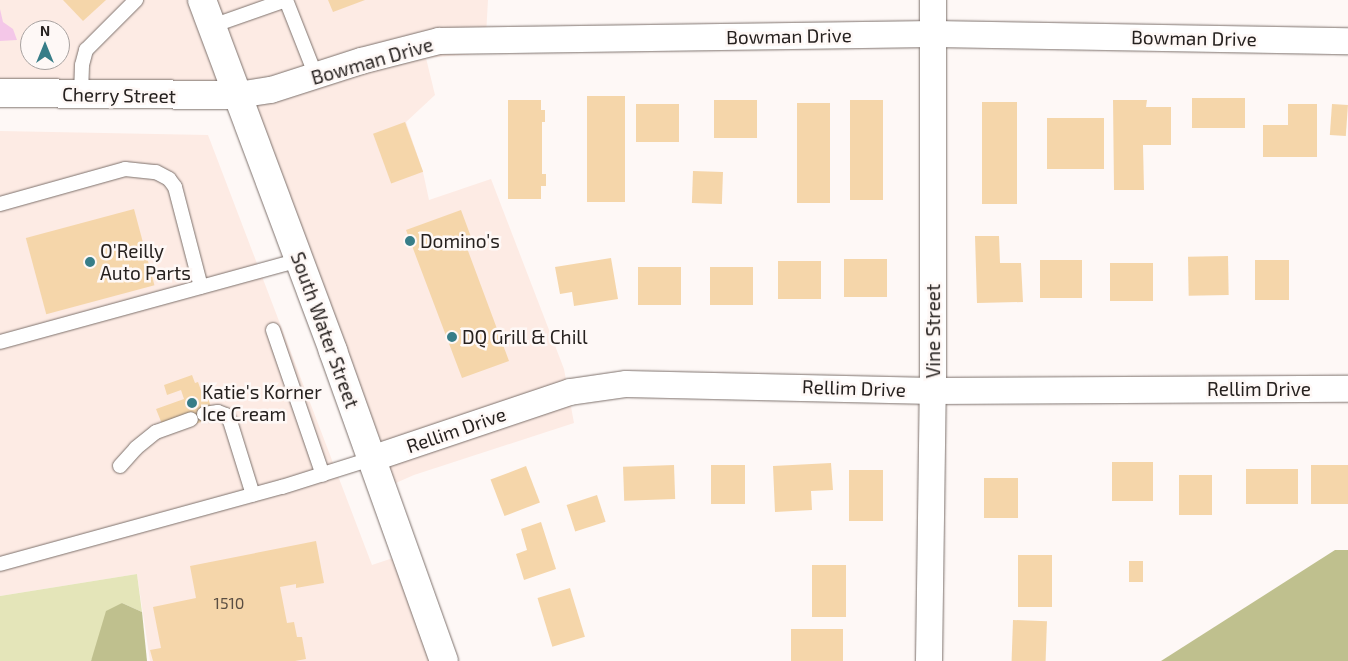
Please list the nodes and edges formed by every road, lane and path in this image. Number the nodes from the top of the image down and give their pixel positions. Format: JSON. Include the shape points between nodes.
{"nodes":[{"id":1,"x":136,"y":0,"type":"edge"},
{"id":2,"x":202,"y":0,"type":"edge"},
{"id":3,"x":286,"y":0,"type":"edge"},
{"id":4,"x":933,"y":0,"type":"edge"},
{"id":5,"x":212,"y":26,"type":"junction"},
{"id":6,"x":933,"y":34,"type":"junction"},
{"id":7,"x":1348,"y":41,"type":"edge"},
{"id":8,"x":316,"y":76,"type":"junction"},
{"id":9,"x":0,"y":94,"type":"edge"},
{"id":10,"x":81,"y":94,"type":"junction"},
{"id":11,"x":238,"y":95,"type":"junction"},
{"id":12,"x":0,"y":204,"type":"edge"},
{"id":13,"x":300,"y":260,"type":"junction"},
{"id":14,"x":201,"y":287,"type":"junction"},
{"id":15,"x":274,"y":330,"type":"dead end"},
{"id":16,"x":0,"y":342,"type":"edge"},
{"id":17,"x":1348,"y":389,"type":"edge"},
{"id":18,"x":933,"y":391,"type":"junction"},
{"id":19,"x":371,"y":459,"type":"junction"},
{"id":20,"x":120,"y":466,"type":"dead end"},
{"id":21,"x":323,"y":475,"type":"junction"},
{"id":22,"x":253,"y":494,"type":"junction"},
{"id":23,"x":0,"y":564,"type":"edge"},
{"id":24,"x":444,"y":661,"type":"edge"},
{"id":25,"x":929,"y":661,"type":"edge"}],
"edges":[{"from":1,"to":10,"type":"lane","via":[[86,50]]},
{"from":2,"to":5,"type":"main road","name":"South Water Street"},
{"from":3,"to":5,"type":"lane"},
{"from":3,"to":8,"type":"lane"},
{"from":4,"to":6,"type":"street","name":"Vine Street"},
{"from":5,"to":11,"type":"main road","name":"South Water Street"},
{"from":6,"to":7,"type":"street","name":"Bowman Drive"},
{"from":6,"to":8,"type":"street","name":"Bowman Drive","via":[[439,41]]},
{"from":6,"to":18,"type":"street","name":"Vine Street"},
{"from":8,"to":11,"type":"street","name":"Bowman Drive","via":[[271,90]]},
{"from":9,"to":10,"type":"main road","name":"Cherry Street"},
{"from":10,"to":11,"type":"main road","name":"Cherry Street"},
{"from":11,"to":13,"type":"main road","name":"South Water Street"},
{"from":12,"to":14,"type":"lane","via":[[125,169],[156,172],[176,187]]},
{"from":13,"to":14,"type":"lane"},
{"from":13,"to":19,"type":"main road","name":"South Water Street"},
{"from":14,"to":16,"type":"lane"},
{"from":15,"to":21,"type":"lane"},
{"from":17,"to":18,"type":"street","name":"Rellim Drive"},
{"from":18,"to":19,"type":"street","name":"Rellim Drive","via":[[626,384],[590,388],[543,400]]},
{"from":18,"to":25,"type":"street","name":"Vine Street"},
{"from":19,"to":21,"type":"lane"},
{"from":19,"to":24,"type":"main road","name":"South Water Street"},
{"from":20,"to":22,"type":"lane","via":[[156,432],[218,412],[230,421]]},
{"from":21,"to":22,"type":"lane"},
{"from":22,"to":23,"type":"lane"}]}
